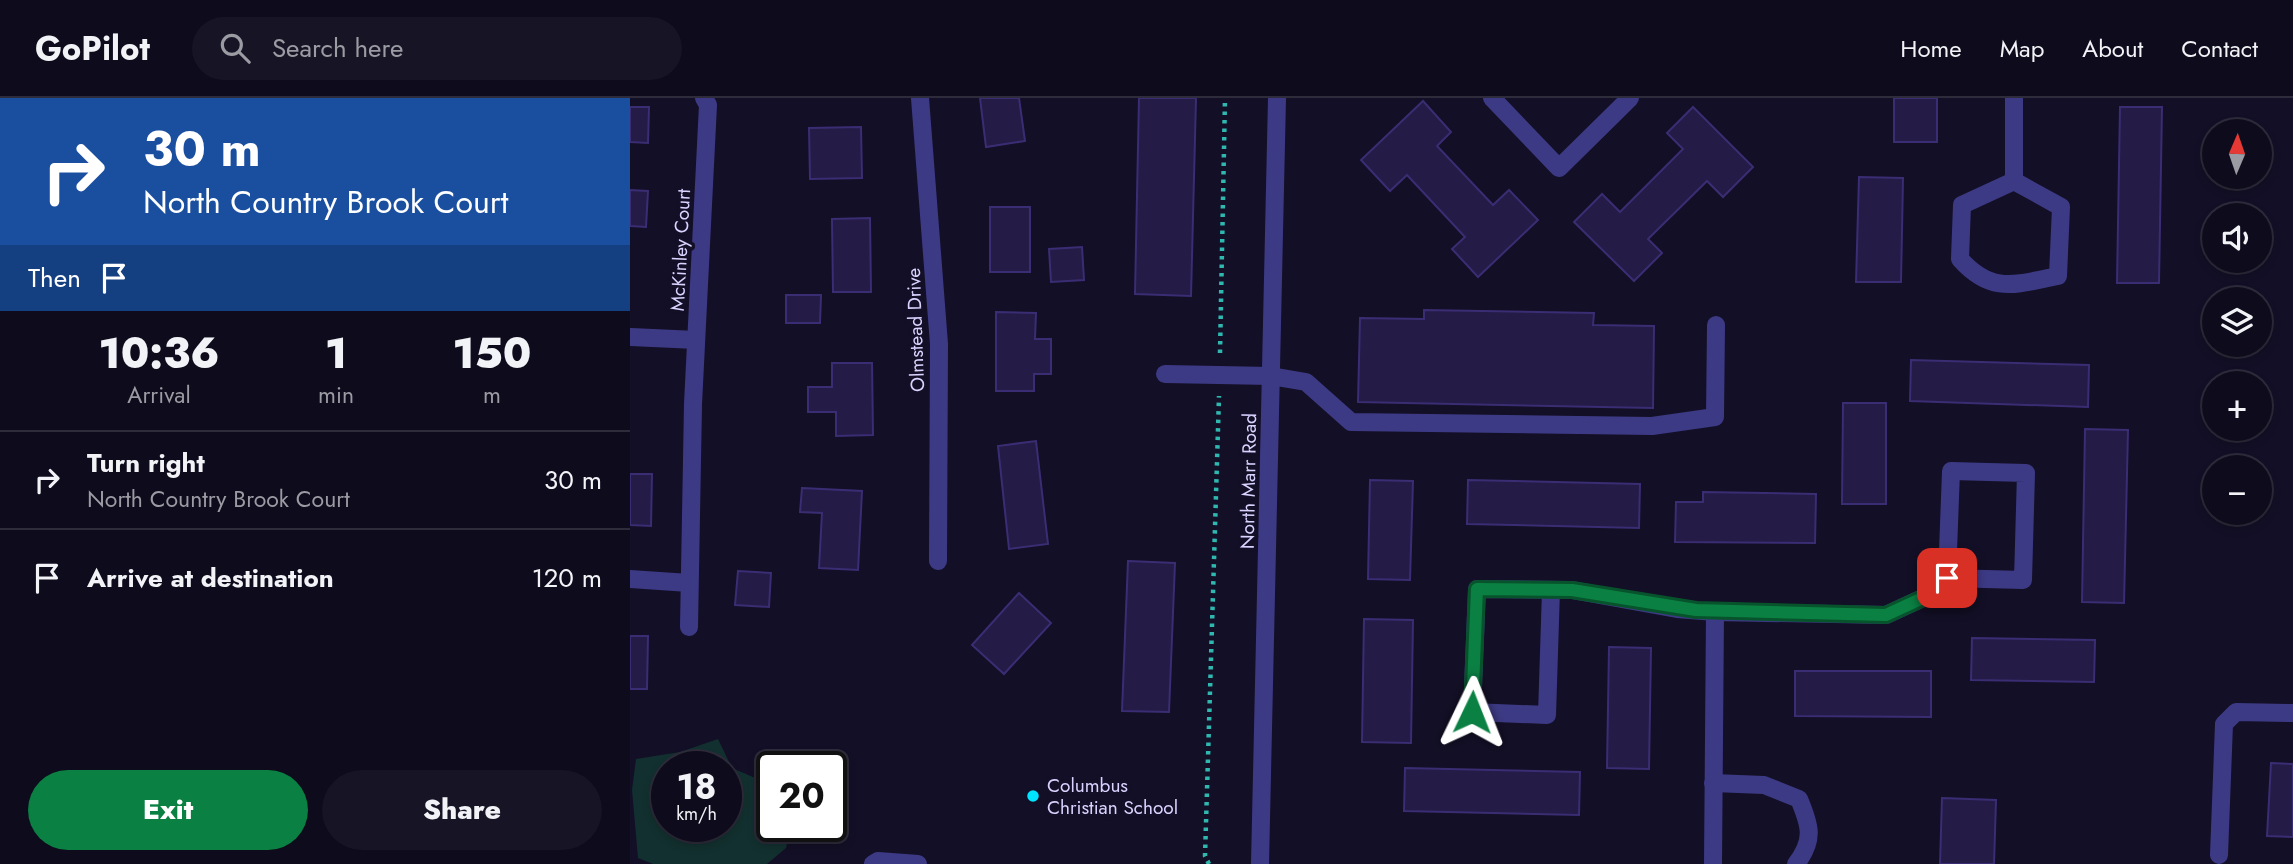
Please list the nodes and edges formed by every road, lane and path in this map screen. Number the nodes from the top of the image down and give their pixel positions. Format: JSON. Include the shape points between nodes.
{"nodes":[{"id":1,"x":704,"y":98,"type":"edge"},
{"id":2,"x":920,"y":98,"type":"edge"},
{"id":3,"x":1225,"y":98,"type":"edge"},
{"id":4,"x":1277,"y":98,"type":"edge"},
{"id":5,"x":1492,"y":98,"type":"edge"},
{"id":6,"x":1630,"y":98,"type":"edge"},
{"id":7,"x":2014,"y":98,"type":"edge"},
{"id":8,"x":2014,"y":181,"type":"junction"},
{"id":9,"x":1716,"y":325,"type":"dead end"},
{"id":10,"x":631,"y":337,"type":"edge"},
{"id":11,"x":696,"y":340,"type":"junction"},
{"id":12,"x":1165,"y":374,"type":"dead end"},
{"id":13,"x":1219,"y":374,"type":"junction"},
{"id":14,"x":1271,"y":376,"type":"junction"},
{"id":15,"x":938,"y":561,"type":"dead end"},
{"id":16,"x":1947,"y":578,"type":"junction"},
{"id":17,"x":630,"y":579,"type":"edge"},
{"id":18,"x":689,"y":583,"type":"junction"},
{"id":19,"x":1551,"y":590,"type":"junction"},
{"id":20,"x":1715,"y":612,"type":"junction"},
{"id":21,"x":689,"y":626,"type":"dead end"},
{"id":22,"x":2293,"y":713,"type":"edge"},
{"id":23,"x":1713,"y":783,"type":"junction"},
{"id":24,"x":2219,"y":855,"type":"dead end"},
{"id":25,"x":873,"y":864,"type":"edge"},
{"id":26,"x":918,"y":864,"type":"edge"},
{"id":27,"x":1209,"y":864,"type":"edge"},
{"id":28,"x":1260,"y":864,"type":"edge"},
{"id":29,"x":1713,"y":864,"type":"edge"},
{"id":30,"x":1796,"y":864,"type":"edge"}],
"edges":[{"from":1,"to":11,"type":"street","name":"McKinley Court","via":[[708,105]]},
{"from":2,"to":15,"type":"street","name":"Olmstead Drive","via":[[939,344]]},
{"from":3,"to":13,"type":"path"},
{"from":4,"to":14,"type":"street","name":"North Marr Road"},
{"from":5,"to":6,"type":"street","via":[[1559,169]]},
{"from":7,"to":8,"type":"street"},
{"from":8,"to":8,"type":"street","via":[[1962,205],[1960,259],[1976,277],[2010,286],[2058,276],[2061,207]]},
{"from":9,"to":14,"type":"street","via":[[1715,417],[1652,426],[1351,422],[1306,382]]},
{"from":10,"to":11,"type":"street"},
{"from":11,"to":18,"type":"street","name":"McKinley Court"},
{"from":12,"to":13,"type":"street"},
{"from":13,"to":14,"type":"street"},
{"from":13,"to":27,"type":"path","via":[[1205,856]]},
{"from":14,"to":28,"type":"street","name":"North Marr Road"},
{"from":16,"to":16,"type":"street","via":[[1951,471],[2026,473],[2023,580]]},
{"from":16,"to":20,"type":"street","via":[[1938,591],[1886,615]]},
{"from":17,"to":18,"type":"street"},
{"from":18,"to":21,"type":"street","name":"McKinley Court"},
{"from":19,"to":19,"type":"street","via":[[1547,715],[1472,712],[1477,589]]},
{"from":19,"to":20,"type":"street"},
{"from":20,"to":23,"type":"street"},
{"from":22,"to":24,"type":"street","via":[[2236,712],[2224,723]]},
{"from":23,"to":29,"type":"street"},
{"from":23,"to":30,"type":"street","via":[[1764,785],[1799,799],[1810,824],[1807,850]]},
{"from":25,"to":26,"type":"street"}]}
